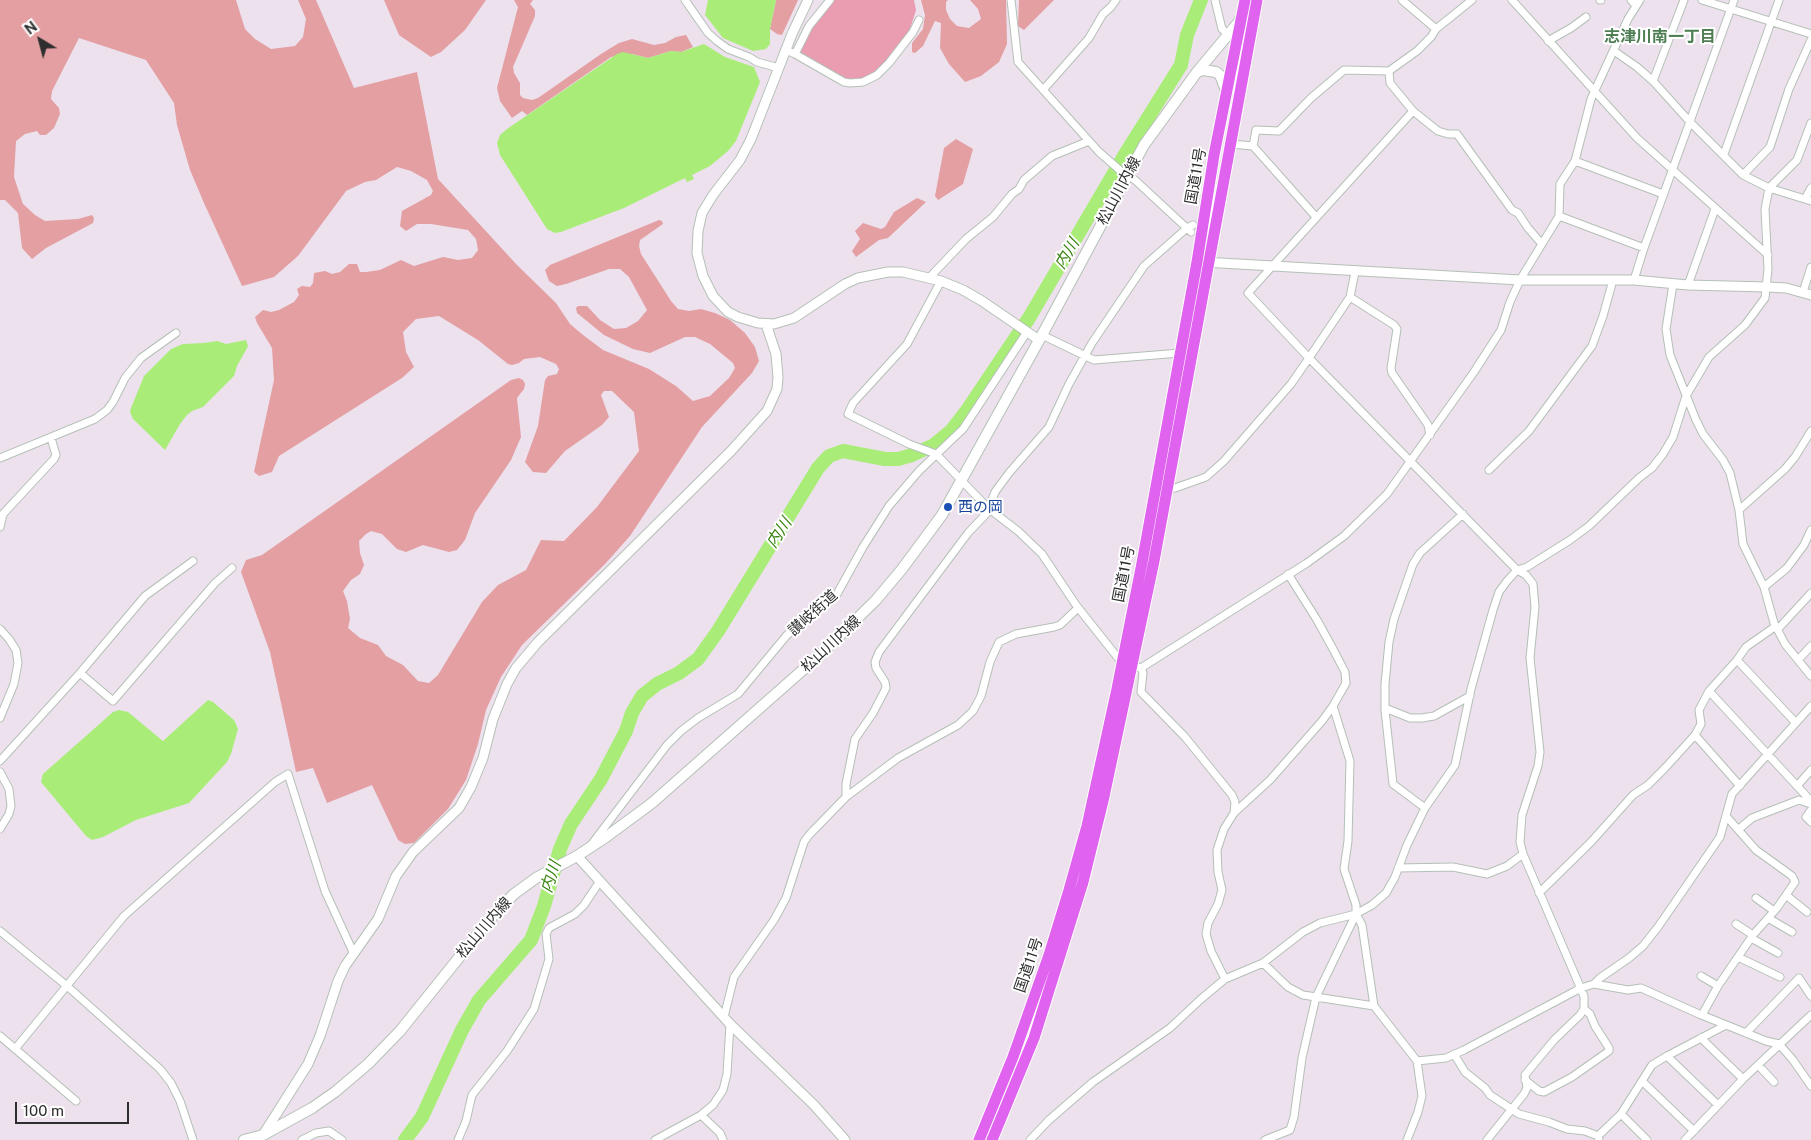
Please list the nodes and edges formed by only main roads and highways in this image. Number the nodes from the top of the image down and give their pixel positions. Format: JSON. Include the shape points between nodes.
{"nodes":[{"id":1,"x":1245,"y":0,"type":"edge"},
{"id":2,"x":1257,"y":0,"type":"edge"},
{"id":3,"x":1242,"y":18,"type":"junction"},
{"id":4,"x":1197,"y":72,"type":"junction"},
{"id":5,"x":1227,"y":93,"type":"junction"},
{"id":6,"x":1162,"y":486,"type":"junction"},
{"id":7,"x":1132,"y":666,"type":"junction"},
{"id":8,"x":266,"y":1138,"type":"edge"},
{"id":9,"x":244,"y":1140,"type":"edge"},
{"id":10,"x":979,"y":1140,"type":"edge"},
{"id":11,"x":992,"y":1140,"type":"edge"}],
"edges":[{"from":1,"to":3,"type":"highway","name":"国道11号"},
{"from":2,"to":3,"type":"main road","name":"松山川内線"},
{"from":2,"to":6,"type":"highway","name":"国道11号","via":[[1209,264]]},
{"from":3,"to":4,"type":"main road","name":"松山川内線"},
{"from":3,"to":5,"type":"highway","name":"国道11号"},
{"from":4,"to":5,"type":"main road","via":[[1216,72]]},
{"from":4,"to":8,"type":"main road","name":"松山川内線","via":[[1125,174],[942,515],[876,600],[851,627],[652,802],[577,856],[514,894],[400,1031],[368,1064],[335,1092]]},
{"from":5,"to":6,"type":"highway","name":"国道11号","via":[[1180,353]]},
{"from":6,"to":7,"type":"highway","name":"国道11号"},
{"from":7,"to":10,"type":"highway","name":"国道11号","via":[[1069,890],[1013,1057]]},
{"from":7,"to":11,"type":"highway","name":"国道11号","via":[[1083,882],[1034,1038]]},
{"from":8,"to":9,"type":"main road","name":"松山川内線"}]}
